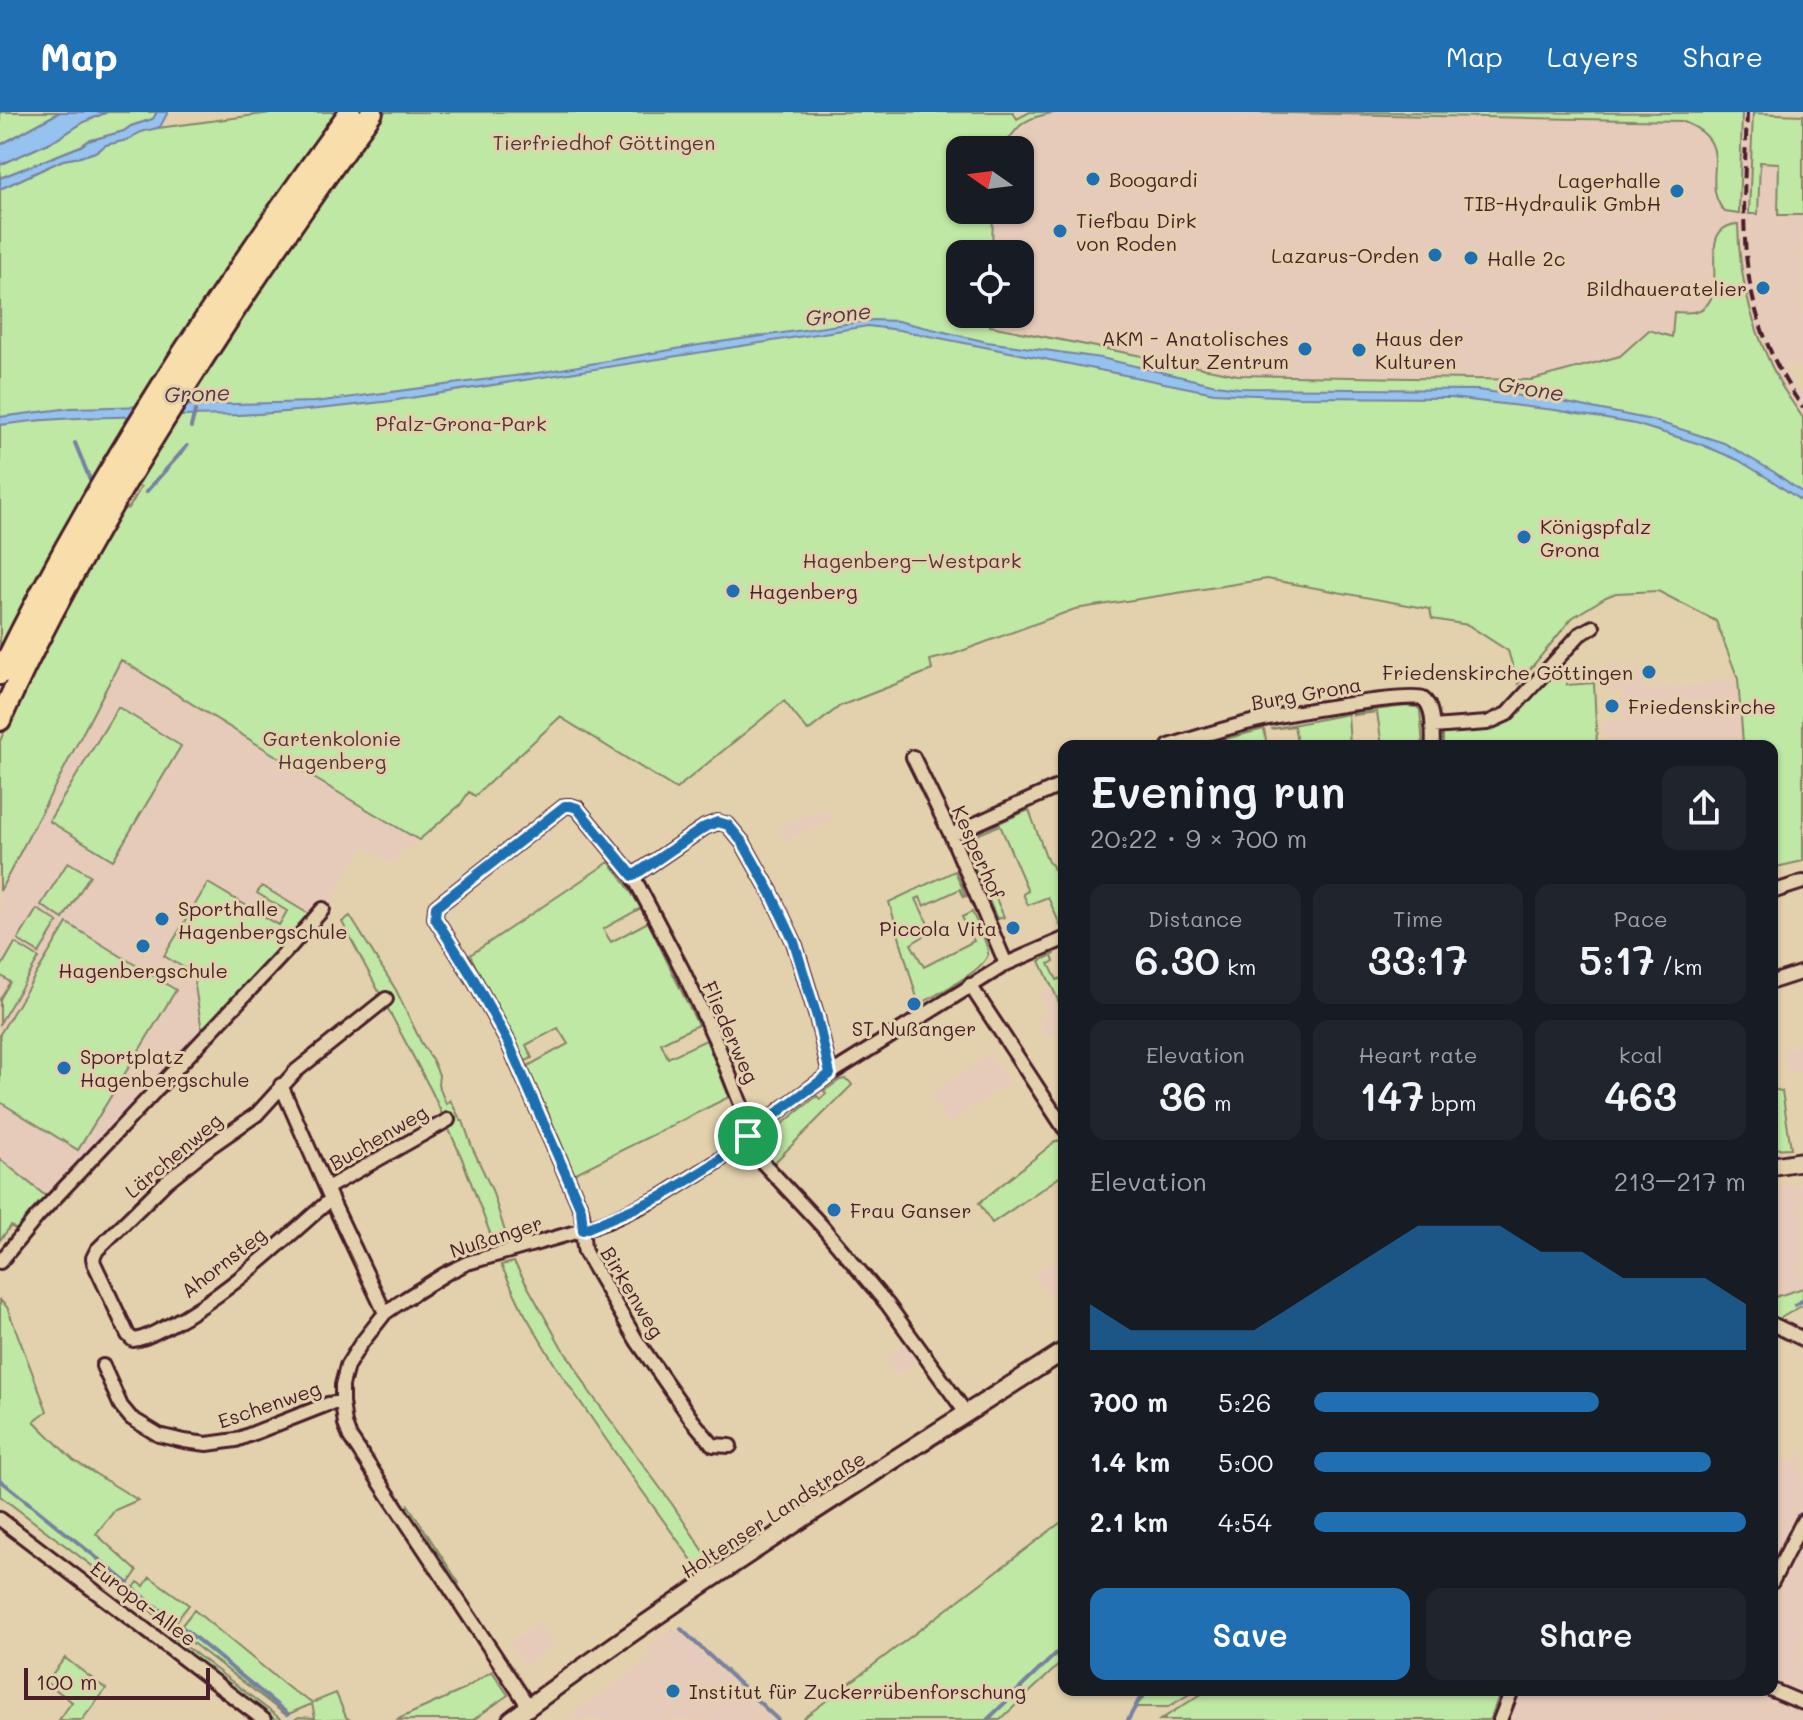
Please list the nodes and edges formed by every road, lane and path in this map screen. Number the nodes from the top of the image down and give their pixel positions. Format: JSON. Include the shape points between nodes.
{"nodes":[{"id":1,"x":350,"y":112,"type":"edge"},
{"id":2,"x":372,"y":112,"type":"edge"},
{"id":3,"x":113,"y":484,"type":"junction"},
{"id":4,"x":1593,"y":627,"type":"dead end"},
{"id":5,"x":0,"y":674,"type":"edge"},
{"id":6,"x":0,"y":720,"type":"edge"},
{"id":7,"x":1432,"y":727,"type":"junction"},
{"id":8,"x":1190,"y":740,"type":"edge"},
{"id":9,"x":1433,"y":740,"type":"edge"},
{"id":10,"x":913,"y":757,"type":"dead end"},
{"id":11,"x":1058,"y":787,"type":"edge"},
{"id":12,"x":951,"y":835,"type":"junction"},
{"id":13,"x":633,"y":876,"type":"junction"},
{"id":14,"x":1803,"y":882,"type":"edge"},
{"id":15,"x":1778,"y":890,"type":"edge"},
{"id":16,"x":323,"y":909,"type":"dead end"},
{"id":17,"x":435,"y":918,"type":"joint"},
{"id":18,"x":1058,"y":942,"type":"edge"},
{"id":19,"x":1006,"y":964,"type":"junction"},
{"id":20,"x":1803,"y":972,"type":"edge"},
{"id":21,"x":1778,"y":980,"type":"edge"},
{"id":22,"x":970,"y":985,"type":"junction"},
{"id":23,"x":386,"y":999,"type":"dead end"},
{"id":24,"x":830,"y":1074,"type":"junction"},
{"id":25,"x":281,"y":1085,"type":"junction"},
{"id":26,"x":1058,"y":1119,"type":"edge"},
{"id":27,"x":448,"y":1120,"type":"dead end"},
{"id":28,"x":748,"y":1136,"type":"junction"},
{"id":29,"x":1803,"y":1161,"type":"edge"},
{"id":30,"x":1778,"y":1165,"type":"edge"},
{"id":31,"x":329,"y":1194,"type":"junction"},
{"id":32,"x":583,"y":1230,"type":"junction"},
{"id":33,"x":0,"y":1262,"type":"edge"},
{"id":34,"x":385,"y":1313,"type":"junction"},
{"id":35,"x":1778,"y":1327,"type":"edge"},
{"id":36,"x":130,"y":1338,"type":"joint"},
{"id":37,"x":1803,"y":1339,"type":"edge"},
{"id":38,"x":1058,"y":1355,"type":"edge"},
{"id":39,"x":103,"y":1366,"type":"dead end"},
{"id":40,"x":342,"y":1402,"type":"junction"},
{"id":41,"x":966,"y":1413,"type":"junction"},
{"id":42,"x":730,"y":1446,"type":"dead end"},
{"id":43,"x":0,"y":1519,"type":"edge"},
{"id":44,"x":1803,"y":1521,"type":"edge"},
{"id":45,"x":1778,"y":1570,"type":"edge"},
{"id":46,"x":1778,"y":1693,"type":"edge"},
{"id":47,"x":1510,"y":1696,"type":"edge"},
{"id":48,"x":1803,"y":1703,"type":"edge"},
{"id":49,"x":529,"y":1707,"type":"junction"},
{"id":50,"x":264,"y":1720,"type":"edge"},
{"id":51,"x":511,"y":1720,"type":"edge"},
{"id":52,"x":1500,"y":1720,"type":"edge"}],
"edges":[{"from":1,"to":3,"type":"highway","via":[[229,283]]},
{"from":2,"to":3,"type":"highway"},
{"from":3,"to":5,"type":"highway","via":[[57,562]]},
{"from":3,"to":6,"type":"highway"},
{"from":4,"to":7,"type":"street","via":[[1580,634],[1507,714],[1487,723]]},
{"from":7,"to":8,"type":"street","name":"Burg Grona","via":[[1430,706],[1418,697],[1266,718]]},
{"from":7,"to":9,"type":"street","name":"Burg Grona"},
{"from":10,"to":12,"type":"street","name":"Kesperhof"},
{"from":11,"to":12,"type":"street"},
{"from":12,"to":19,"type":"street","name":"Kesperhof"},
{"from":13,"to":17,"type":"street","name":"Fliederweg","via":[[577,808],[565,806],[436,907]]},
{"from":13,"to":24,"type":"street","via":[[705,827],[728,825],[743,843],[794,942]]},
{"from":13,"to":28,"type":"street","name":"Fliederweg","via":[[715,1039],[746,1117]]},
{"from":14,"to":15,"type":"street"},
{"from":16,"to":33,"type":"street"},
{"from":17,"to":32,"type":"street","name":"Birkenweg","via":[[508,1042],[581,1209]]},
{"from":18,"to":19,"type":"street","name":"Nußanger"},
{"from":19,"to":22,"type":"street","name":"Nußanger"},
{"from":20,"to":21,"type":"street"},
{"from":22,"to":24,"type":"street","name":"Nußanger"},
{"from":22,"to":26,"type":"street"},
{"from":23,"to":25,"type":"street","name":"Lärchenweg"},
{"from":24,"to":28,"type":"street","name":"Nußanger"},
{"from":25,"to":31,"type":"street","name":"Buchenweg"},
{"from":25,"to":36,"type":"street","name":"Lärchenweg","via":[[257,1114],[167,1181],[95,1254],[94,1263]]},
{"from":27,"to":31,"type":"street","name":"Buchenweg"},
{"from":28,"to":32,"type":"street","name":"Nußanger","via":[[661,1197]]},
{"from":28,"to":41,"type":"street","name":"Fliederweg","via":[[751,1150],[888,1305]]},
{"from":29,"to":30,"type":"street"},
{"from":31,"to":34,"type":"street","name":"Buchenweg"},
{"from":31,"to":36,"type":"street","name":"Ahornsteg","via":[[246,1274],[183,1318],[142,1339]]},
{"from":32,"to":34,"type":"street","name":"Nußanger","via":[[467,1263]]},
{"from":32,"to":42,"type":"street","name":"Birkenweg","via":[[585,1252],[637,1341],[705,1437],[713,1445]]},
{"from":34,"to":40,"type":"street","name":"Nußanger","via":[[347,1366]]},
{"from":35,"to":37,"type":"street"},
{"from":38,"to":41,"type":"street","name":"Holtenser Landstraße"},
{"from":39,"to":40,"type":"street","name":"Eschenweg","via":[[131,1418],[159,1435],[184,1441],[236,1440]]},
{"from":40,"to":49,"type":"street","name":"Nußanger","via":[[350,1437]]},
{"from":41,"to":49,"type":"street","name":"Holtenser Landstraße","via":[[710,1579]]},
{"from":43,"to":50,"type":"street","name":"Europa-Allee"},
{"from":44,"to":45,"type":"street"},
{"from":46,"to":48,"type":"street"},
{"from":47,"to":52,"type":"street"},
{"from":49,"to":51,"type":"street","name":"Holtenser Landstraße"}]}
